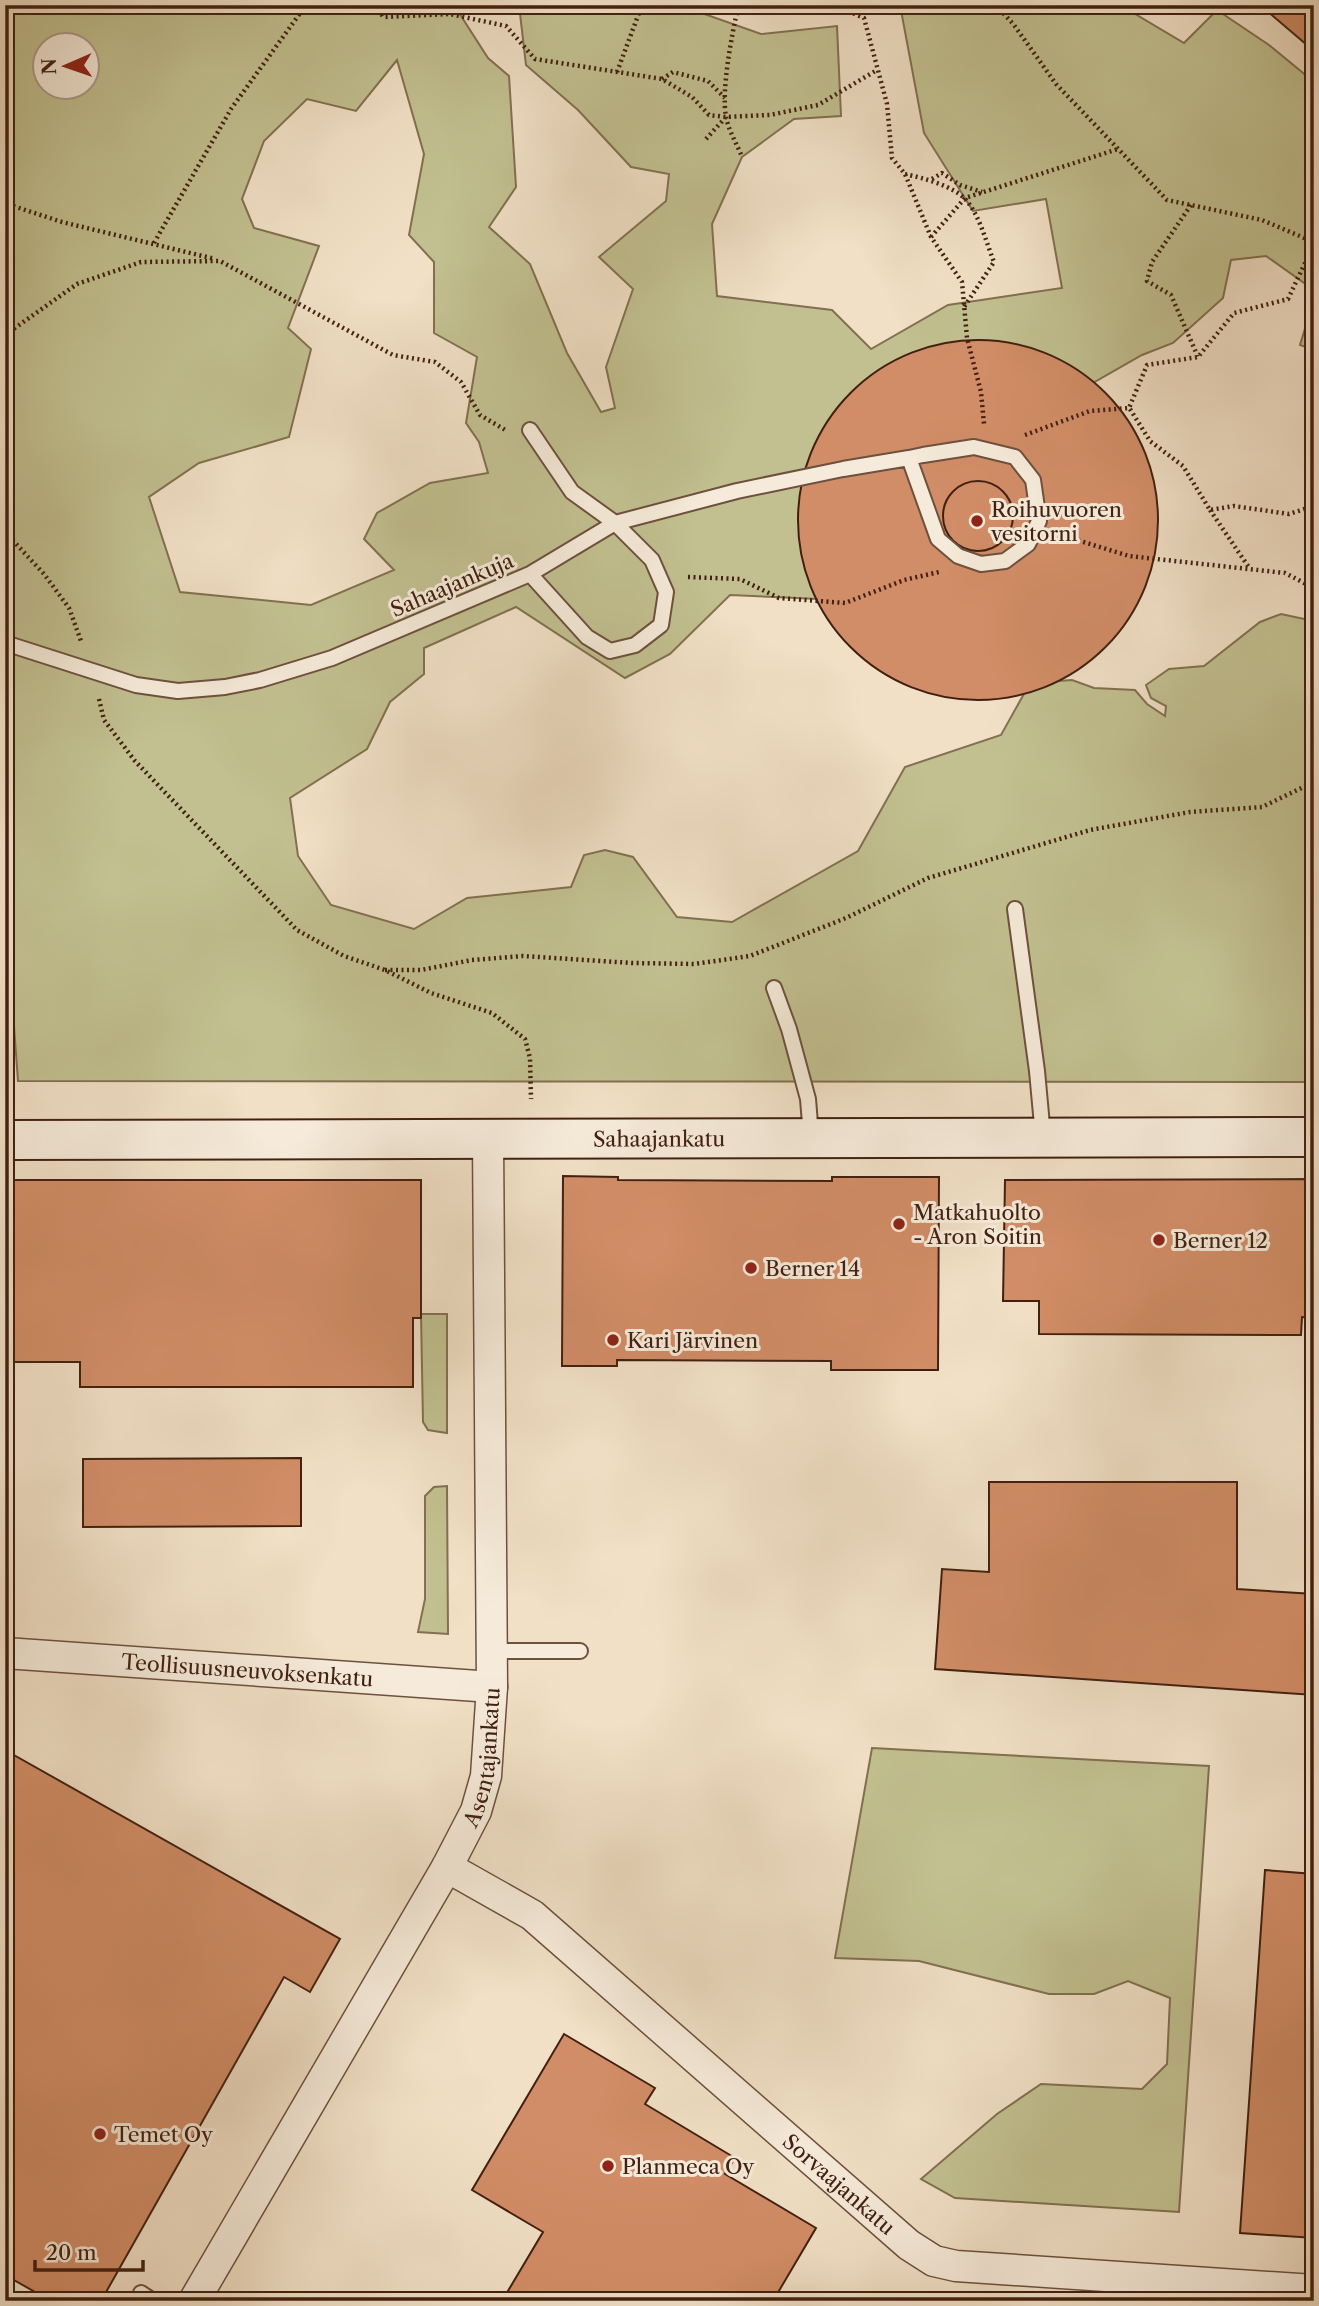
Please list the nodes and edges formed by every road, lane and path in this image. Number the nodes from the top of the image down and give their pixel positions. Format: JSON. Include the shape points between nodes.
{"nodes":[{"id":1,"x":306,"y":5,"type":"edge"},
{"id":2,"x":376,"y":5,"type":"edge"},
{"id":3,"x":642,"y":5,"type":"edge"},
{"id":4,"x":746,"y":5,"type":"edge"},
{"id":5,"x":833,"y":5,"type":"edge"},
{"id":6,"x":996,"y":5,"type":"edge"},
{"id":7,"x":735,"y":6,"type":"edge"},
{"id":8,"x":877,"y":70,"type":"junction"},
{"id":9,"x":617,"y":72,"type":"junction"},
{"id":10,"x":662,"y":79,"type":"junction"},
{"id":11,"x":725,"y":99,"type":"junction"},
{"id":12,"x":726,"y":117,"type":"junction"},
{"id":13,"x":706,"y":139,"type":"dead end"},
{"id":14,"x":1118,"y":149,"type":"junction"},
{"id":15,"x":742,"y":157,"type":"dead end"},
{"id":16,"x":905,"y":173,"type":"junction"},
{"id":17,"x":931,"y":180,"type":"junction"},
{"id":18,"x":982,"y":192,"type":"junction"},
{"id":19,"x":965,"y":198,"type":"junction"},
{"id":20,"x":5,"y":199,"type":"edge"},
{"id":21,"x":1191,"y":205,"type":"junction"},
{"id":22,"x":931,"y":237,"type":"junction"},
{"id":23,"x":154,"y":243,"type":"junction"},
{"id":24,"x":1314,"y":243,"type":"edge"},
{"id":25,"x":219,"y":261,"type":"junction"},
{"id":26,"x":964,"y":307,"type":"junction"},
{"id":27,"x":5,"y":335,"type":"edge"},
{"id":28,"x":1198,"y":357,"type":"junction"},
{"id":29,"x":1129,"y":408,"type":"junction"},
{"id":30,"x":530,"y":430,"type":"joint"},
{"id":31,"x":986,"y":450,"type":"junction"},
{"id":32,"x":909,"y":458,"type":"junction"},
{"id":33,"x":1314,"y":506,"type":"edge"},
{"id":34,"x":1210,"y":510,"type":"junction"},
{"id":35,"x":615,"y":523,"type":"junction"},
{"id":36,"x":5,"y":532,"type":"edge"},
{"id":37,"x":1028,"y":544,"type":"junction"},
{"id":38,"x":981,"y":564,"type":"junction"},
{"id":39,"x":1250,"y":569,"type":"junction"},
{"id":40,"x":530,"y":574,"type":"junction"},
{"id":41,"x":659,"y":575,"type":"junction"},
{"id":42,"x":1314,"y":589,"type":"edge"},
{"id":43,"x":5,"y":643,"type":"edge"},
{"id":44,"x":91,"y":669,"type":"junction"},
{"id":45,"x":1314,"y":782,"type":"edge"},
{"id":46,"x":1015,"y":909,"type":"dead end"},
{"id":47,"x":384,"y":970,"type":"junction"},
{"id":48,"x":774,"y":988,"type":"dead end"},
{"id":49,"x":531,"y":1099,"type":"dead end"},
{"id":50,"x":1043,"y":1137,"type":"junction"},
{"id":51,"x":1314,"y":1137,"type":"edge"},
{"id":52,"x":811,"y":1138,"type":"junction"},
{"id":53,"x":488,"y":1139,"type":"junction"},
{"id":54,"x":5,"y":1140,"type":"edge"},
{"id":55,"x":492,"y":1651,"type":"junction"},
{"id":56,"x":580,"y":1651,"type":"dead end"},
{"id":57,"x":5,"y":1653,"type":"edge"},
{"id":58,"x":492,"y":1687,"type":"junction"},
{"id":59,"x":447,"y":1867,"type":"junction"},
{"id":60,"x":1314,"y":2290,"type":"edge"},
{"id":61,"x":141,"y":2293,"type":"dead end"},
{"id":62,"x":153,"y":2301,"type":"edge"},
{"id":63,"x":194,"y":2301,"type":"edge"}],
"edges":[{"from":1,"to":23,"type":"path","via":[[231,109]]},
{"from":2,"to":9,"type":"path","via":[[383,17],[450,14],[506,26],[535,59]]},
{"from":3,"to":9,"type":"path"},
{"from":4,"to":7,"type":"path"},
{"from":5,"to":8,"type":"path","via":[[864,18]]},
{"from":6,"to":14,"type":"path","via":[[1056,84]]},
{"from":7,"to":11,"type":"path"},
{"from":8,"to":12,"type":"path","via":[[818,105],[770,115]]},
{"from":8,"to":16,"type":"path","via":[[887,104],[892,158]]},
{"from":9,"to":10,"type":"path"},
{"from":10,"to":11,"type":"path","via":[[674,72],[708,81]]},
{"from":10,"to":12,"type":"path","via":[[692,97],[709,115]]},
{"from":11,"to":12,"type":"path"},
{"from":12,"to":13,"type":"path"},
{"from":12,"to":15,"type":"path"},
{"from":14,"to":18,"type":"path"},
{"from":14,"to":21,"type":"path","via":[[1167,200]]},
{"from":16,"to":17,"type":"path"},
{"from":16,"to":22,"type":"path"},
{"from":17,"to":18,"type":"path","via":[[942,173]]},
{"from":17,"to":19,"type":"path"},
{"from":18,"to":19,"type":"path"},
{"from":19,"to":22,"type":"path"},
{"from":19,"to":26,"type":"path","via":[[994,262]]},
{"from":20,"to":23,"type":"path","via":[[62,222]]},
{"from":21,"to":24,"type":"path","via":[[1262,220]]},
{"from":21,"to":28,"type":"path","via":[[1152,262],[1147,281],[1171,295]]},
{"from":22,"to":26,"type":"path","via":[[962,282]]},
{"from":23,"to":25,"type":"path"},
{"from":24,"to":28,"type":"path","via":[[1288,299],[1234,313]]},
{"from":25,"to":27,"type":"path","via":[[141,262],[77,284]]},
{"from":25,"to":30,"type":"path","via":[[393,355],[435,362],[461,382],[480,415],[506,431]]},
{"from":26,"to":31,"type":"path","via":[[981,392]]},
{"from":28,"to":29,"type":"path","via":[[1147,365]]},
{"from":29,"to":31,"type":"path","via":[[1090,411]]},
{"from":29,"to":34,"type":"path","via":[[1150,441],[1183,466]]},
{"from":30,"to":35,"type":"lane","via":[[572,492]]},
{"from":31,"to":32,"type":"lane","name":"Sahaajankuja","via":[[974,447]]},
{"from":31,"to":37,"type":"lane","name":"Sahaajankuja","via":[[1015,457],[1033,480],[1039,522]]},
{"from":32,"to":35,"type":"lane","name":"Sahaajankuja","via":[[737,491]]},
{"from":32,"to":38,"type":"lane","via":[[938,539],[958,556]]},
{"from":33,"to":34,"type":"path","via":[[1289,514],[1234,506]]},
{"from":34,"to":39,"type":"path"},
{"from":35,"to":40,"type":"lane","name":"Sahaajankuja"},
{"from":35,"to":41,"type":"lane","via":[[652,560]]},
{"from":36,"to":44,"type":"path","via":[[69,608]]},
{"from":37,"to":38,"type":"lane","via":[[1005,561]]},
{"from":37,"to":39,"type":"path","via":[[1077,540],[1129,556]]},
{"from":38,"to":41,"type":"path","via":[[904,580],[845,603],[779,598],[740,579]]},
{"from":39,"to":42,"type":"path","via":[[1284,573]]},
{"from":40,"to":41,"type":"lane","via":[[587,637],[610,651],[635,645],[661,625],[666,592]]},
{"from":40,"to":44,"type":"lane","name":"Sahaajankuja","via":[[332,658],[260,680],[178,691],[136,685]]},
{"from":43,"to":44,"type":"lane","name":"Sahaajankuja"},
{"from":44,"to":47,"type":"path","via":[[104,720],[135,761],[262,895],[297,930],[344,956]]},
{"from":45,"to":47,"type":"path","via":[[1262,807],[1189,812],[1090,830],[928,878],[846,918],[750,956],[694,964],[523,956],[421,970]]},
{"from":46,"to":50,"type":"lane"},
{"from":47,"to":49,"type":"path","via":[[431,993],[492,1013],[525,1039]]},
{"from":48,"to":52,"type":"lane","via":[[808,1098]]},
{"from":50,"to":51,"type":"main road","name":"Sahaajankatu"},
{"from":50,"to":52,"type":"main road","name":"Sahaajankatu"},
{"from":52,"to":53,"type":"main road","name":"Sahaajankatu"},
{"from":53,"to":54,"type":"main road","name":"Sahaajankatu"},
{"from":53,"to":55,"type":"street","name":"Asentajankatu"},
{"from":55,"to":56,"type":"lane"},
{"from":55,"to":58,"type":"street","name":"Asentajankatu"},
{"from":57,"to":58,"type":"street","name":"Teollisuusneuvoksenkatu"},
{"from":58,"to":59,"type":"street","name":"Asentajankatu","via":[[486,1776],[475,1811]]},
{"from":59,"to":60,"type":"street","name":"Sorvaajankatu","via":[[532,1915],[909,2245],[934,2261]]},
{"from":59,"to":63,"type":"street","name":"Asentajankatu"},
{"from":61,"to":62,"type":"lane"}]}
